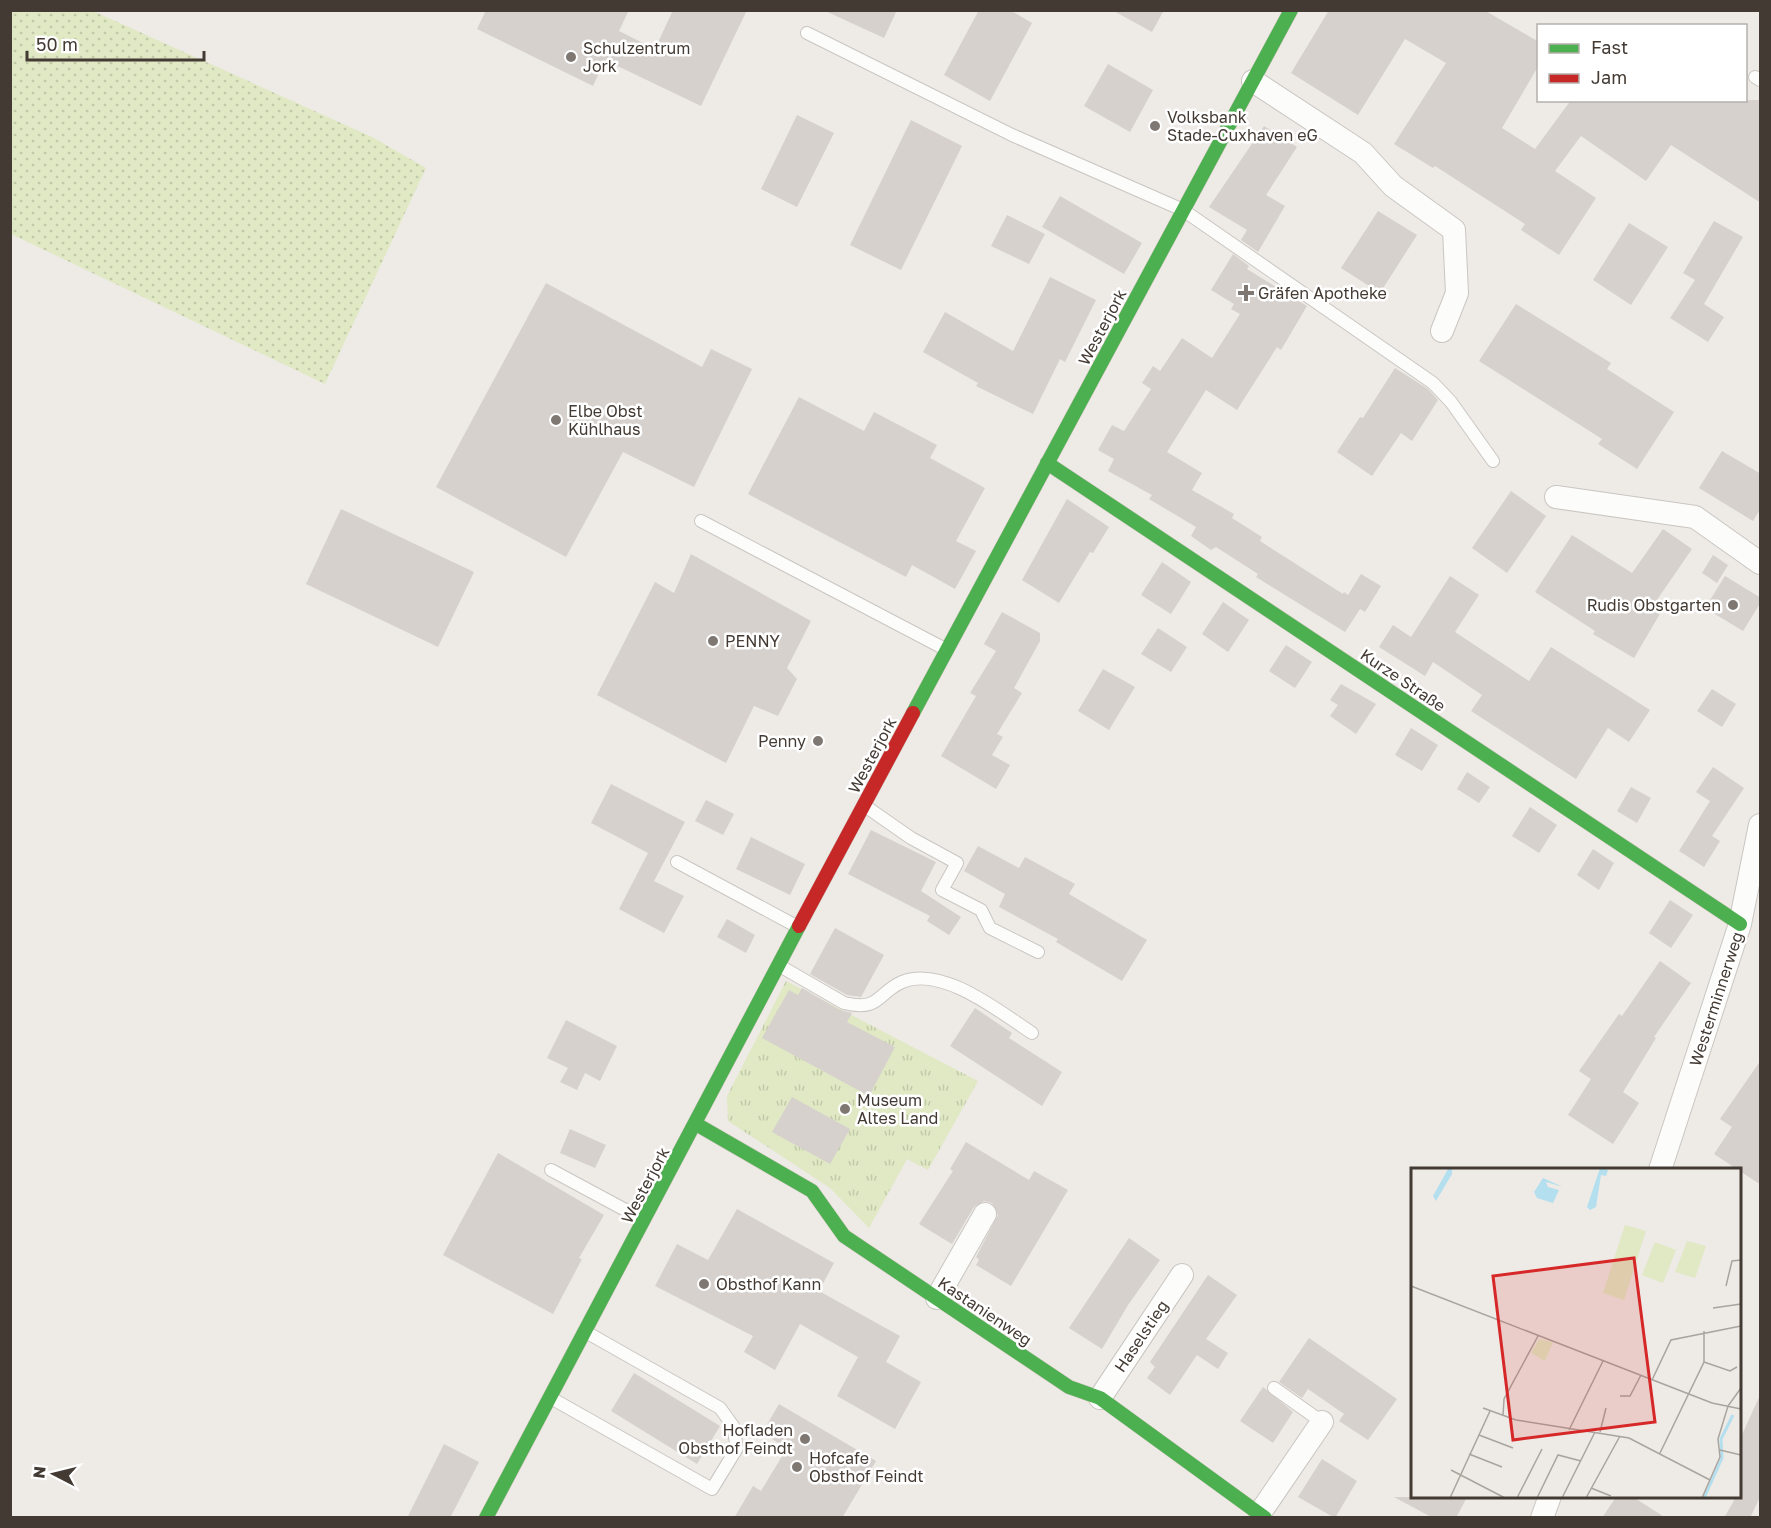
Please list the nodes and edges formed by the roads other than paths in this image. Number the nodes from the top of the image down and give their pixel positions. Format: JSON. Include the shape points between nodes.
{"nodes":[{"id":1,"x":1291,"y":10,"type":"edge"},
{"id":2,"x":807,"y":33,"type":"dead end"},
{"id":3,"x":1253,"y":81,"type":"junction"},
{"id":4,"x":1183,"y":210,"type":"junction"},
{"id":5,"x":1442,"y":331,"type":"dead end"},
{"id":6,"x":1493,"y":461,"type":"dead end"},
{"id":7,"x":1047,"y":463,"type":"junction"},
{"id":8,"x":1556,"y":497,"type":"dead end"},
{"id":9,"x":701,"y":521,"type":"dead end"},
{"id":10,"x":1761,"y":563,"type":"edge"},
{"id":11,"x":947,"y":650,"type":"junction"},
{"id":12,"x":864,"y":805,"type":"junction"},
{"id":13,"x":1761,"y":825,"type":"edge"},
{"id":14,"x":677,"y":862,"type":"dead end"},
{"id":15,"x":1740,"y":924,"type":"junction"},
{"id":16,"x":799,"y":927,"type":"junction"},
{"id":17,"x":1038,"y":952,"type":"dead end"},
{"id":18,"x":779,"y":965,"type":"junction"},
{"id":19,"x":1032,"y":1033,"type":"dead end"},
{"id":20,"x":696,"y":1124,"type":"junction"},
{"id":21,"x":1661,"y":1168,"type":"edge"},
{"id":22,"x":551,"y":1170,"type":"dead end"},
{"id":23,"x":985,"y":1214,"type":"dead end"},
{"id":24,"x":645,"y":1220,"type":"junction"},
{"id":25,"x":1182,"y":1275,"type":"dead end"},
{"id":26,"x":937,"y":1298,"type":"junction"},
{"id":27,"x":586,"y":1332,"type":"junction"},
{"id":28,"x":1274,"y":1388,"type":"dead end"},
{"id":29,"x":551,"y":1398,"type":"junction"},
{"id":30,"x":1100,"y":1398,"type":"junction"},
{"id":31,"x":1322,"y":1422,"type":"joint"},
{"id":32,"x":1551,"y":1498,"type":"edge"},
{"id":33,"x":1262,"y":1515,"type":"edge"},
{"id":34,"x":486,"y":1518,"type":"edge"},
{"id":35,"x":1542,"y":1518,"type":"edge"}],
"edges":[{"from":1,"to":3,"type":"main road","name":"Westerjork"},
{"from":2,"to":4,"type":"lane","via":[[1012,135]]},
{"from":3,"to":4,"type":"main road","name":"Westerjork"},
{"from":3,"to":5,"type":"street","via":[[1363,153],[1393,186],[1454,230],[1457,293]]},
{"from":4,"to":6,"type":"lane","via":[[1433,383]]},
{"from":4,"to":7,"type":"main road","name":"Westerjork"},
{"from":7,"to":11,"type":"main road","name":"Westerjork"},
{"from":7,"to":15,"type":"main road","name":"Kurze Straße"},
{"from":8,"to":10,"type":"street","via":[[1695,517]]},
{"from":9,"to":11,"type":"lane"},
{"from":11,"to":12,"type":"main road","name":"Westerjork"},
{"from":12,"to":16,"type":"main road","name":"Westerjork"},
{"from":12,"to":17,"type":"lane","via":[[911,838],[957,863],[942,890],[981,910],[990,928]]},
{"from":13,"to":15,"type":"street","name":"Westerminnerweg"},
{"from":14,"to":16,"type":"lane"},
{"from":15,"to":21,"type":"street","name":"Westerminnerweg"},
{"from":16,"to":18,"type":"main road","name":"Westerjork"},
{"from":18,"to":19,"type":"lane","via":[[854,1005],[879,1001],[903,981],[944,981]]},
{"from":18,"to":20,"type":"main road","name":"Westerjork"},
{"from":20,"to":24,"type":"main road","name":"Westerjork"},
{"from":20,"to":26,"type":"main road","name":"Kastanienweg","via":[[812,1191],[844,1236]]},
{"from":22,"to":24,"type":"lane"},
{"from":23,"to":26,"type":"street"},
{"from":24,"to":27,"type":"main road","name":"Westerjork"},
{"from":25,"to":30,"type":"street","name":"Haselstieg"},
{"from":26,"to":30,"type":"main road","name":"Kastanienweg","via":[[1069,1387]]},
{"from":27,"to":29,"type":"main road","name":"Westerjork"},
{"from":27,"to":29,"type":"lane","via":[[720,1408],[733,1426],[737,1448],[712,1489]]},
{"from":28,"to":31,"type":"lane"},
{"from":29,"to":34,"type":"main road","name":"Westerjork"},
{"from":30,"to":33,"type":"main road","name":"Kastanienweg"},
{"from":31,"to":33,"type":"street"},
{"from":32,"to":35,"type":"street"}]}
